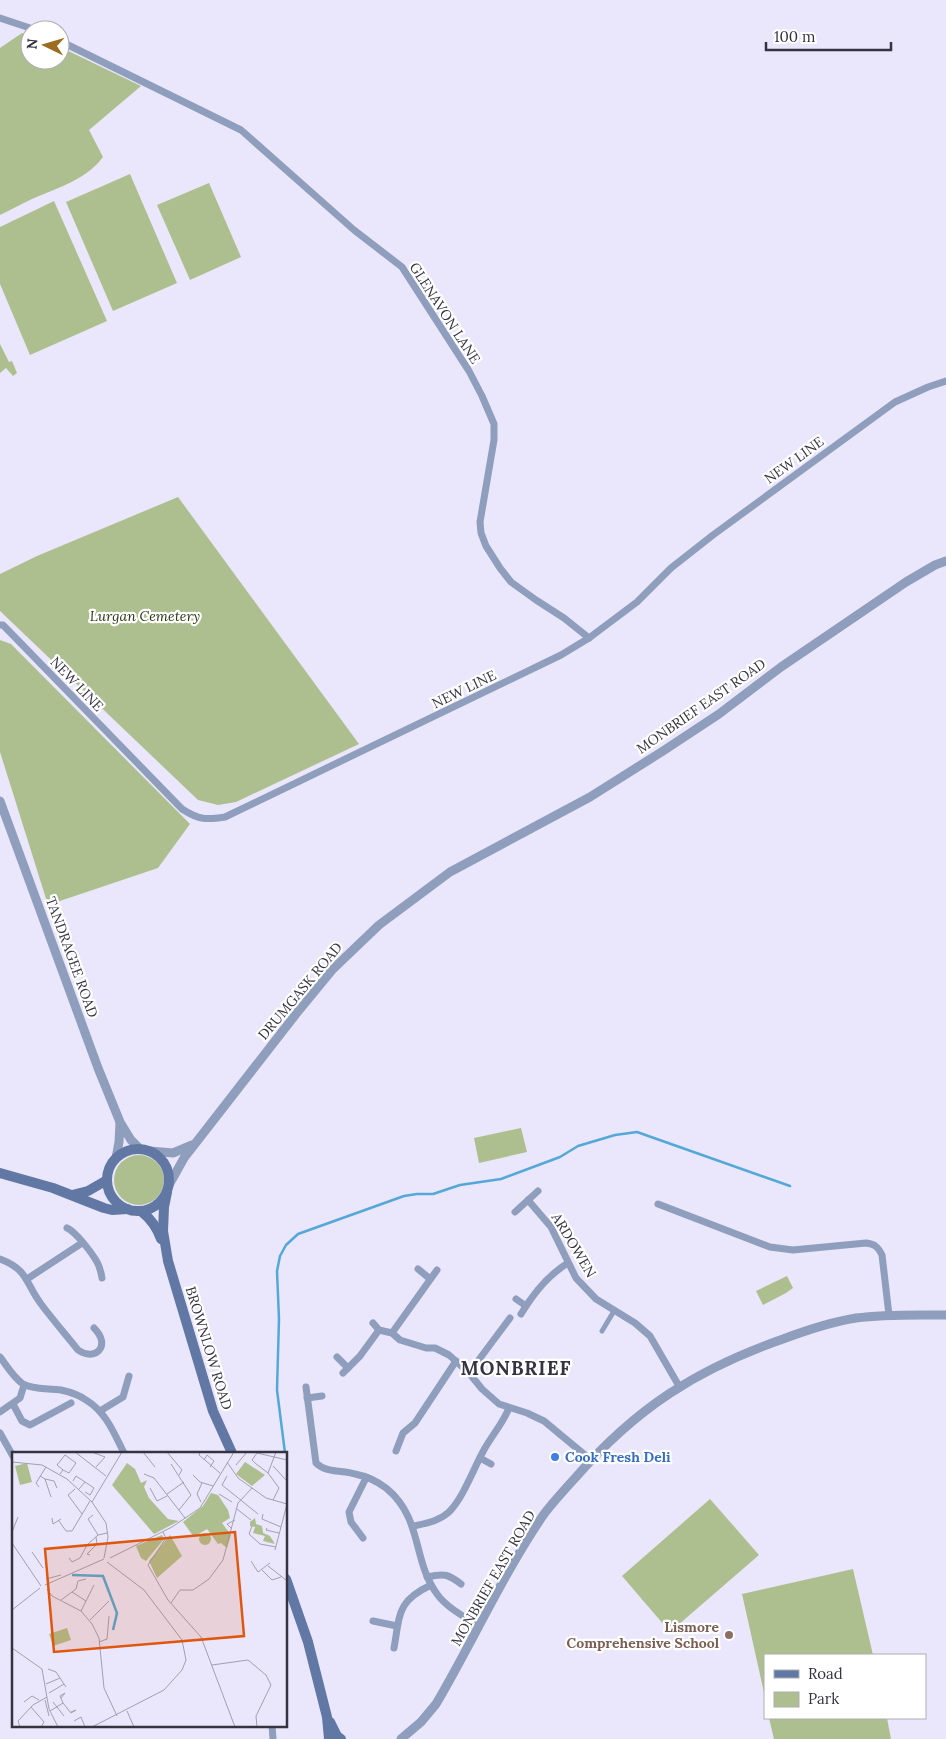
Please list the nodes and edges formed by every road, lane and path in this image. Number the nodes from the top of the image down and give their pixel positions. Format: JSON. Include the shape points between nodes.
{"nodes":[{"id":1,"x":0,"y":18,"type":"edge"},
{"id":2,"x":20,"y":25,"type":"edge"},
{"id":3,"x":70,"y":46,"type":"edge"},
{"id":4,"x":946,"y":381,"type":"edge"},
{"id":5,"x":946,"y":561,"type":"edge"},
{"id":6,"x":0,"y":625,"type":"edge"},
{"id":7,"x":589,"y":638,"type":"junction"},
{"id":8,"x":0,"y":801,"type":"edge"},
{"id":9,"x":465,"y":863,"type":"joint"},
{"id":10,"x":120,"y":1122,"type":"junction"},
{"id":11,"x":198,"y":1140,"type":"junction"},
{"id":12,"x":145,"y":1150,"type":"junction"},
{"id":13,"x":116,"y":1158,"type":"junction"},
{"id":14,"x":0,"y":1172,"type":"edge"},
{"id":15,"x":107,"y":1180,"type":"junction"},
{"id":16,"x":168,"y":1189,"type":"junction"},
{"id":17,"x":538,"y":1191,"type":"dead end"},
{"id":18,"x":72,"y":1195,"type":"junction"},
{"id":19,"x":528,"y":1200,"type":"junction"},
{"id":20,"x":658,"y":1204,"type":"dead end"},
{"id":21,"x":127,"y":1209,"type":"junction"},
{"id":22,"x":141,"y":1211,"type":"junction"},
{"id":23,"x":515,"y":1212,"type":"dead end"},
{"id":24,"x":67,"y":1228,"type":"dead end"},
{"id":25,"x":82,"y":1243,"type":"junction"},
{"id":26,"x":166,"y":1249,"type":"junction"},
{"id":27,"x":0,"y":1259,"type":"edge"},
{"id":28,"x":568,"y":1263,"type":"junction"},
{"id":29,"x":418,"y":1270,"type":"dead end"},
{"id":30,"x":437,"y":1270,"type":"dead end"},
{"id":31,"x":102,"y":1278,"type":"dead end"},
{"id":32,"x":430,"y":1278,"type":"junction"},
{"id":33,"x":27,"y":1279,"type":"junction"},
{"id":34,"x":516,"y":1299,"type":"dead end"},
{"id":35,"x":526,"y":1306,"type":"junction"},
{"id":36,"x":614,"y":1311,"type":"junction"},
{"id":37,"x":521,"y":1314,"type":"dead end"},
{"id":38,"x":889,"y":1315,"type":"junction"},
{"id":39,"x":946,"y":1315,"type":"edge"},
{"id":40,"x":510,"y":1318,"type":"dead end"},
{"id":41,"x":372,"y":1323,"type":"dead end"},
{"id":42,"x":94,"y":1328,"type":"dead end"},
{"id":43,"x":379,"y":1330,"type":"junction"},
{"id":44,"x":602,"y":1331,"type":"dead end"},
{"id":45,"x":392,"y":1333,"type":"junction"},
{"id":46,"x":0,"y":1357,"type":"edge"},
{"id":47,"x":338,"y":1357,"type":"dead end"},
{"id":48,"x":456,"y":1361,"type":"junction"},
{"id":49,"x":469,"y":1373,"type":"junction"},
{"id":50,"x":129,"y":1376,"type":"dead end"},
{"id":51,"x":24,"y":1384,"type":"junction"},
{"id":52,"x":679,"y":1386,"type":"junction"},
{"id":53,"x":306,"y":1387,"type":"dead end"},
{"id":54,"x":322,"y":1396,"type":"dead end"},
{"id":55,"x":307,"y":1398,"type":"junction"},
{"id":56,"x":13,"y":1404,"type":"junction"},
{"id":57,"x":71,"y":1404,"type":"dead end"},
{"id":58,"x":509,"y":1408,"type":"junction"},
{"id":59,"x":100,"y":1411,"type":"junction"},
{"id":60,"x":0,"y":1412,"type":"edge"},
{"id":61,"x":0,"y":1433,"type":"edge"},
{"id":62,"x":396,"y":1451,"type":"dead end"},
{"id":63,"x":123,"y":1452,"type":"edge"},
{"id":64,"x":232,"y":1452,"type":"edge"},
{"id":65,"x":12,"y":1454,"type":"edge"},
{"id":66,"x":480,"y":1458,"type":"junction"},
{"id":67,"x":591,"y":1460,"type":"junction"},
{"id":68,"x":492,"y":1464,"type":"dead end"},
{"id":69,"x":366,"y":1478,"type":"junction"},
{"id":70,"x":414,"y":1526,"type":"junction"},
{"id":71,"x":363,"y":1538,"type":"dead end"},
{"id":72,"x":427,"y":1577,"type":"junction"},
{"id":73,"x":462,"y":1584,"type":"dead end"},
{"id":74,"x":431,"y":1585,"type":"junction"},
{"id":75,"x":290,"y":1601,"type":"edge"},
{"id":76,"x":373,"y":1621,"type":"dead end"},
{"id":77,"x":398,"y":1626,"type":"junction"},
{"id":78,"x":479,"y":1626,"type":"junction"},
{"id":79,"x":394,"y":1648,"type":"dead end"},
{"id":80,"x":327,"y":1717,"type":"junction"},
{"id":81,"x":272,"y":1726,"type":"edge"},
{"id":82,"x":273,"y":1739,"type":"edge"},
{"id":83,"x":329,"y":1739,"type":"edge"},
{"id":84,"x":341,"y":1739,"type":"edge"},
{"id":85,"x":402,"y":1739,"type":"edge"}],
"edges":[{"from":1,"to":2,"type":"street"},
{"from":3,"to":7,"type":"street","name":"GLENAVON LANE","via":[[241,130],[354,230],[402,267],[469,371],[494,424],[480,522],[480,533],[486,546],[511,582]]},
{"from":4,"to":7,"type":"street","name":"NEW LINE","via":[[895,402],[713,535],[637,602]]},
{"from":5,"to":9,"type":"street","name":"MONBRIEF EAST ROAD","via":[[899,587],[781,667],[719,714],[590,797]]},
{"from":6,"to":7,"type":"street","name":"NEW LINE","via":[[182,809],[195,817],[209,820],[225,817],[372,747],[561,655]]},
{"from":8,"to":10,"type":"street","name":"TANDRAGEE ROAD"},
{"from":9,"to":11,"type":"street","name":"DRUMGASK ROAD","via":[[379,925],[333,970]]},
{"from":10,"to":12,"type":"street","name":"TANDRAGEE ROAD","via":[[131,1140]]},
{"from":10,"to":13,"type":"street","name":"TANDRAGEE ROAD"},
{"from":11,"to":12,"type":"street","via":[[173,1153]]},
{"from":11,"to":16,"type":"street","name":"DRUMGASK ROAD","via":[[184,1158]]},
{"from":12,"to":13,"type":"main road","via":[[131,1150]]},
{"from":12,"to":16,"type":"main road","via":[[164,1162],[168,1171]]},
{"from":13,"to":15,"type":"main road"},
{"from":14,"to":18,"type":"main road"},
{"from":15,"to":18,"type":"main road","via":[[88,1191]]},
{"from":15,"to":21,"type":"main road","via":[[111,1195]]},
{"from":16,"to":22,"type":"main road","via":[[156,1205]]},
{"from":16,"to":26,"type":"main road","name":"BROWNLOW ROAD","via":[[163,1214]]},
{"from":17,"to":19,"type":"street"},
{"from":18,"to":21,"type":"main road","via":[[104,1208]]},
{"from":19,"to":23,"type":"street"},
{"from":19,"to":28,"type":"street","name":"ARDOWEN","via":[[551,1227]]},
{"from":20,"to":38,"type":"street","via":[[784,1250],[873,1244],[882,1254]]},
{"from":21,"to":22,"type":"main road"},
{"from":22,"to":26,"type":"main road","name":"BROWNLOW ROAD","via":[[157,1227]]},
{"from":24,"to":25,"type":"street"},
{"from":25,"to":31,"type":"street","via":[[99,1264]]},
{"from":25,"to":33,"type":"street"},
{"from":26,"to":64,"type":"main road","name":"BROWNLOW ROAD","via":[[213,1411]]},
{"from":27,"to":33,"type":"street","via":[[16,1267]]},
{"from":28,"to":35,"type":"street","via":[[541,1285]]},
{"from":28,"to":36,"type":"street","name":"ARDOWEN","via":[[589,1292]]},
{"from":29,"to":32,"type":"street"},
{"from":30,"to":32,"type":"street"},
{"from":32,"to":45,"type":"street"},
{"from":33,"to":42,"type":"street","via":[[39,1301],[83,1354],[91,1354],[101,1348],[101,1336]]},
{"from":34,"to":35,"type":"street"},
{"from":35,"to":37,"type":"street"},
{"from":36,"to":44,"type":"street"},
{"from":36,"to":52,"type":"street","name":"ARDOWEN","via":[[650,1336]]},
{"from":38,"to":39,"type":"street","name":"MONBRIEF EAST ROAD"},
{"from":38,"to":52,"type":"street","name":"MONBRIEF EAST ROAD","via":[[819,1326],[719,1365]]},
{"from":40,"to":49,"type":"street"},
{"from":41,"to":43,"type":"street"},
{"from":43,"to":45,"type":"street"},
{"from":43,"to":47,"type":"street","via":[[346,1371]]},
{"from":45,"to":48,"type":"street","via":[[412,1345],[435,1348]]},
{"from":46,"to":51,"type":"street"},
{"from":48,"to":49,"type":"street"},
{"from":48,"to":62,"type":"street","via":[[415,1423],[403,1433]]},
{"from":49,"to":58,"type":"street","via":[[490,1397]]},
{"from":50,"to":59,"type":"street","via":[[123,1398]]},
{"from":51,"to":56,"type":"street","via":[[20,1398]]},
{"from":51,"to":59,"type":"street","via":[[77,1395]]},
{"from":52,"to":67,"type":"street","name":"MONBRIEF EAST ROAD","via":[[624,1427]]},
{"from":53,"to":55,"type":"street"},
{"from":54,"to":55,"type":"street"},
{"from":55,"to":69,"type":"street","via":[[316,1463],[322,1469]]},
{"from":56,"to":57,"type":"street","via":[[22,1421],[30,1426]]},
{"from":56,"to":60,"type":"street"},
{"from":58,"to":66,"type":"street"},
{"from":58,"to":67,"type":"street","via":[[544,1421]]},
{"from":59,"to":63,"type":"street"},
{"from":61,"to":65,"type":"street"},
{"from":66,"to":68,"type":"street"},
{"from":66,"to":70,"type":"street","via":[[449,1511],[438,1520]]},
{"from":67,"to":78,"type":"street","name":"MONBRIEF EAST ROAD","via":[[550,1506]]},
{"from":69,"to":70,"type":"street","via":[[386,1488],[401,1504]]},
{"from":69,"to":71,"type":"street","via":[[349,1512],[351,1522]]},
{"from":70,"to":72,"type":"street"},
{"from":72,"to":73,"type":"street","via":[[441,1574]]},
{"from":72,"to":74,"type":"street"},
{"from":74,"to":77,"type":"street","via":[[416,1592],[403,1604]]},
{"from":74,"to":78,"type":"street","via":[[450,1607]]},
{"from":75,"to":80,"type":"main road","via":[[308,1642]]},
{"from":76,"to":77,"type":"street"},
{"from":77,"to":79,"type":"street"},
{"from":78,"to":85,"type":"street","name":"MONBRIEF EAST ROAD","via":[[436,1704]]},
{"from":80,"to":83,"type":"main road"},
{"from":80,"to":84,"type":"main road"},
{"from":81,"to":82,"type":"street"}]}
